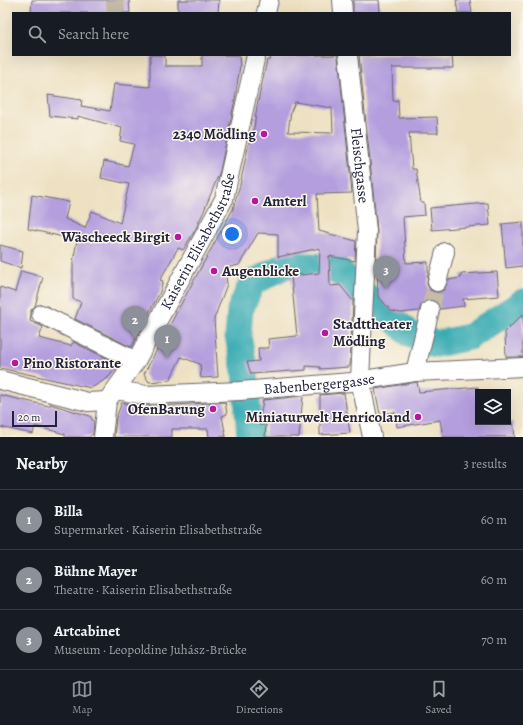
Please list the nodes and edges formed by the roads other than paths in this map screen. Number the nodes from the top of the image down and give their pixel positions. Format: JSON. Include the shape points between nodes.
{"nodes":[{"id":1,"x":269,"y":0,"type":"edge"},
{"id":2,"x":342,"y":0,"type":"edge"},
{"id":3,"x":266,"y":12,"type":"edge"},
{"id":4,"x":343,"y":12,"type":"edge"},
{"id":5,"x":256,"y":56,"type":"edge"},
{"id":6,"x":348,"y":56,"type":"edge"},
{"id":7,"x":445,"y":252,"type":"dead end"},
{"id":8,"x":437,"y":282,"type":"tunnel mouth"},
{"id":9,"x":430,"y":310,"type":"tunnel mouth"},
{"id":10,"x":41,"y":314,"type":"dead end"},
{"id":11,"x":136,"y":361,"type":"junction"},
{"id":12,"x":523,"y":367,"type":"edge"},
{"id":13,"x":415,"y":372,"type":"junction"},
{"id":14,"x":0,"y":380,"type":"edge"},
{"id":15,"x":356,"y":381,"type":"junction"},
{"id":16,"x":112,"y":396,"type":"junction"},
{"id":17,"x":103,"y":437,"type":"edge"},
{"id":18,"x":372,"y":437,"type":"edge"}],
"edges":[{"from":1,"to":3,"type":"street"},
{"from":2,"to":4,"type":"street"},
{"from":5,"to":11,"type":"street","name":"Kaiserin Elisabethstraße","via":[[224,199]]},
{"from":6,"to":15,"type":"street","name":"Fleischgasse","via":[[367,231],[363,316]]},
{"from":7,"to":8,"type":"street"},
{"from":9,"to":13,"type":"street"},
{"from":10,"to":11,"type":"street"},
{"from":11,"to":16,"type":"street","name":"Kaiserin Elisabethstraße"},
{"from":12,"to":13,"type":"street","name":"Babenbergergasse"},
{"from":13,"to":15,"type":"street","name":"Babenbergergasse"},
{"from":14,"to":16,"type":"street","name":"Babenbergergasse","via":[[88,402]]},
{"from":15,"to":16,"type":"street","name":"Babenbergergasse","via":[[240,391]]},
{"from":15,"to":18,"type":"street"},
{"from":16,"to":17,"type":"street","name":"Kaiserin Elisabethstraße"}]}
